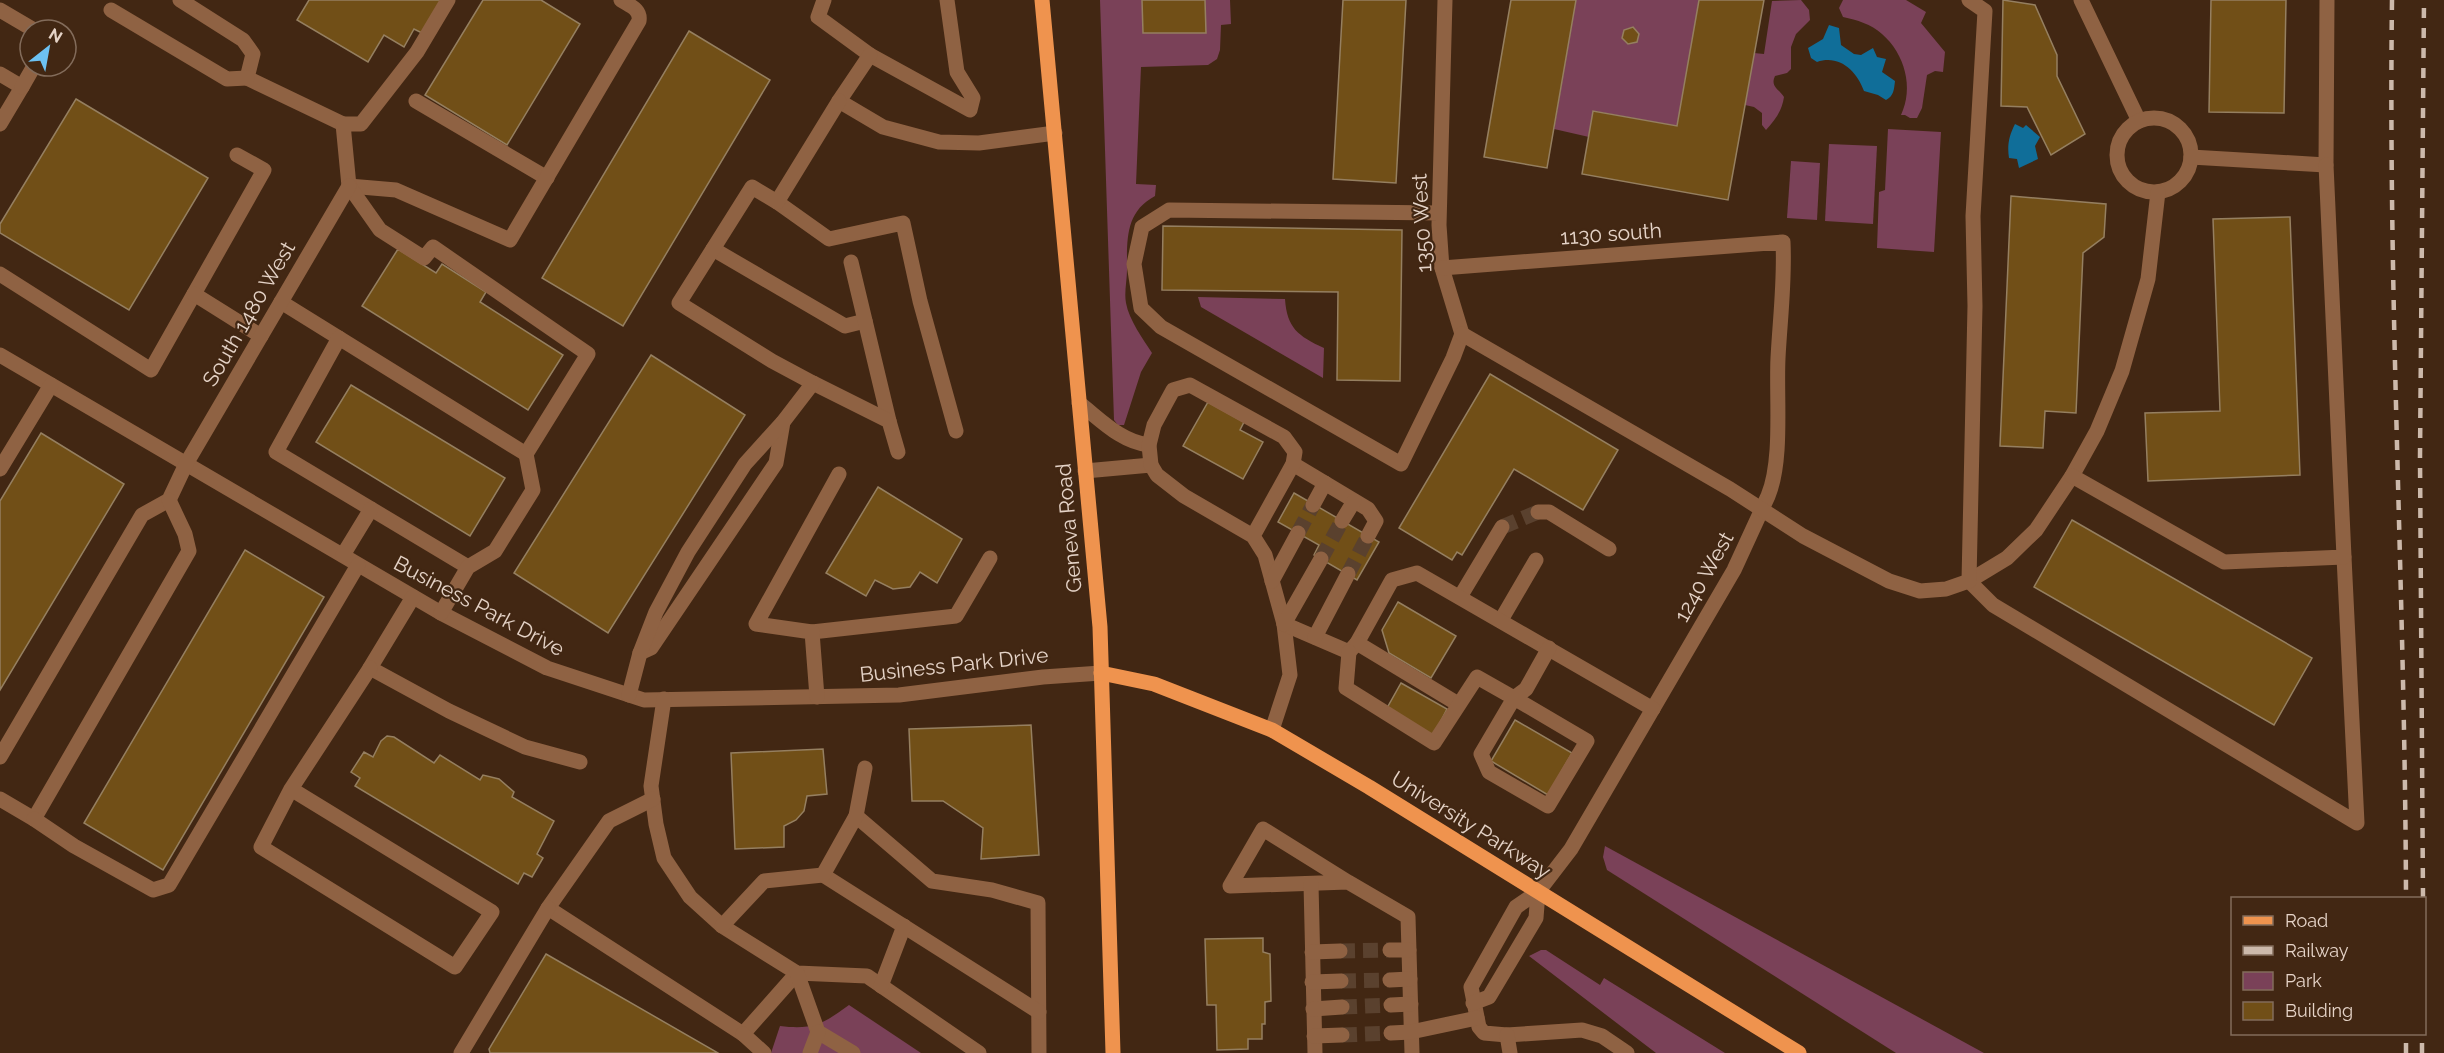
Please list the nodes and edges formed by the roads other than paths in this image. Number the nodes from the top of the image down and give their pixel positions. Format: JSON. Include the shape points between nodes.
{"nodes":[{"id":1,"x":180,"y":0,"type":"edge"},
{"id":2,"x":448,"y":0,"type":"edge"},
{"id":3,"x":621,"y":0,"type":"edge"},
{"id":4,"x":824,"y":0,"type":"edge"},
{"id":5,"x":948,"y":0,"type":"edge"},
{"id":6,"x":1042,"y":0,"type":"edge"},
{"id":7,"x":1445,"y":0,"type":"edge"},
{"id":8,"x":1969,"y":0,"type":"edge"},
{"id":9,"x":2081,"y":0,"type":"edge"},
{"id":10,"x":2327,"y":0,"type":"edge"},
{"id":11,"x":0,"y":10,"type":"edge"},
{"id":12,"x":111,"y":10,"type":"dead end"},
{"id":13,"x":18,"y":21,"type":"edge"},
{"id":14,"x":870,"y":55,"type":"junction"},
{"id":15,"x":0,"y":74,"type":"edge"},
{"id":16,"x":27,"y":78,"type":"edge"},
{"id":17,"x":247,"y":78,"type":"junction"},
{"id":18,"x":22,"y":87,"type":"junction"},
{"id":19,"x":416,"y":101,"type":"dead end"},
{"id":20,"x":839,"y":101,"type":"junction"},
{"id":21,"x":2139,"y":121,"type":"junction"},
{"id":22,"x":0,"y":124,"type":"edge"},
{"id":23,"x":343,"y":124,"type":"junction"},
{"id":24,"x":1054,"y":133,"type":"junction"},
{"id":25,"x":237,"y":155,"type":"dead end"},
{"id":26,"x":2191,"y":157,"type":"junction"},
{"id":27,"x":2326,"y":165,"type":"junction"},
{"id":28,"x":547,"y":178,"type":"junction"},
{"id":29,"x":349,"y":186,"type":"junction"},
{"id":30,"x":2158,"y":192,"type":"junction"},
{"id":31,"x":777,"y":202,"type":"junction"},
{"id":32,"x":1439,"y":213,"type":"junction"},
{"id":33,"x":1783,"y":242,"type":"joint"},
{"id":34,"x":713,"y":249,"type":"junction"},
{"id":35,"x":851,"y":262,"type":"dead end"},
{"id":36,"x":1442,"y":268,"type":"junction"},
{"id":37,"x":0,"y":274,"type":"edge"},
{"id":38,"x":194,"y":294,"type":"junction"},
{"id":39,"x":281,"y":302,"type":"junction"},
{"id":40,"x":865,"y":321,"type":"junction"},
{"id":41,"x":1462,"y":334,"type":"junction"},
{"id":42,"x":261,"y":336,"type":"junction"},
{"id":43,"x":339,"y":338,"type":"junction"},
{"id":44,"x":1,"y":359,"type":"edge"},
{"id":45,"x":813,"y":383,"type":"junction"},
{"id":46,"x":51,"y":385,"type":"junction"},
{"id":47,"x":1079,"y":403,"type":"junction"},
{"id":48,"x":889,"y":421,"type":"junction"},
{"id":49,"x":783,"y":422,"type":"junction"},
{"id":50,"x":956,"y":431,"type":"dead end"},
{"id":51,"x":1149,"y":446,"type":"junction"},
{"id":52,"x":898,"y":452,"type":"dead end"},
{"id":53,"x":526,"y":454,"type":"junction"},
{"id":54,"x":186,"y":464,"type":"junction"},
{"id":55,"x":1293,"y":464,"type":"junction"},
{"id":56,"x":1151,"y":465,"type":"junction"},
{"id":57,"x":0,"y":468,"type":"edge"},
{"id":58,"x":1085,"y":471,"type":"junction"},
{"id":59,"x":839,"y":474,"type":"dead end"},
{"id":60,"x":2072,"y":476,"type":"junction"},
{"id":61,"x":1325,"y":483,"type":"junction"},
{"id":62,"x":169,"y":500,"type":"junction"},
{"id":63,"x":1354,"y":501,"type":"junction"},
{"id":64,"x":1313,"y":505,"type":"tunnel mouth"},
{"id":65,"x":371,"y":509,"type":"junction"},
{"id":66,"x":1762,"y":511,"type":"junction"},
{"id":67,"x":1538,"y":512,"type":"tunnel mouth"},
{"id":68,"x":1342,"y":521,"type":"tunnel mouth"},
{"id":69,"x":1502,"y":527,"type":"tunnel mouth"},
{"id":70,"x":1298,"y":533,"type":"tunnel mouth"},
{"id":71,"x":1253,"y":536,"type":"junction"},
{"id":72,"x":1368,"y":536,"type":"tunnel mouth"},
{"id":73,"x":1608,"y":549,"type":"dead end"},
{"id":74,"x":343,"y":555,"type":"junction"},
{"id":75,"x":2344,"y":557,"type":"junction"},
{"id":76,"x":990,"y":558,"type":"dead end"},
{"id":77,"x":1321,"y":559,"type":"tunnel mouth"},
{"id":78,"x":1536,"y":560,"type":"dead end"},
{"id":79,"x":358,"y":564,"type":"junction"},
{"id":80,"x":468,"y":567,"type":"junction"},
{"id":81,"x":1348,"y":574,"type":"tunnel mouth"},
{"id":82,"x":1272,"y":581,"type":"junction"},
{"id":83,"x":1969,"y":581,"type":"junction"},
{"id":84,"x":413,"y":597,"type":"junction"},
{"id":85,"x":1460,"y":597,"type":"junction"},
{"id":86,"x":441,"y":613,"type":"junction"},
{"id":87,"x":1501,"y":620,"type":"junction"},
{"id":88,"x":1284,"y":624,"type":"junction"},
{"id":89,"x":812,"y":632,"type":"junction"},
{"id":90,"x":1315,"y":638,"type":"junction"},
{"id":91,"x":1353,"y":647,"type":"junction"},
{"id":92,"x":1549,"y":648,"type":"junction"},
{"id":93,"x":640,"y":653,"type":"junction"},
{"id":94,"x":370,"y":668,"type":"junction"},
{"id":95,"x":1101,"y":673,"type":"junction"},
{"id":96,"x":629,"y":695,"type":"junction"},
{"id":97,"x":817,"y":697,"type":"junction"},
{"id":98,"x":1514,"y":698,"type":"junction"},
{"id":99,"x":664,"y":699,"type":"junction"},
{"id":100,"x":1458,"y":704,"type":"junction"},
{"id":101,"x":1653,"y":708,"type":"junction"},
{"id":102,"x":1272,"y":730,"type":"junction"},
{"id":103,"x":0,"y":757,"type":"edge"},
{"id":104,"x":580,"y":762,"type":"dead end"},
{"id":105,"x":865,"y":768,"type":"dead end"},
{"id":106,"x":291,"y":789,"type":"junction"},
{"id":107,"x":0,"y":799,"type":"edge"},
{"id":108,"x":652,"y":799,"type":"junction"},
{"id":109,"x":856,"y":816,"type":"junction"},
{"id":110,"x":34,"y":819,"type":"junction"},
{"id":111,"x":823,"y":875,"type":"junction"},
{"id":112,"x":1348,"y":882,"type":"junction"},
{"id":113,"x":1311,"y":884,"type":"junction"},
{"id":114,"x":1538,"y":892,"type":"junction"},
{"id":115,"x":548,"y":908,"type":"junction"},
{"id":116,"x":722,"y":926,"type":"junction"},
{"id":117,"x":904,"y":926,"type":"junction"},
{"id":118,"x":1390,"y":950,"type":"tunnel mouth"},
{"id":119,"x":1409,"y":950,"type":"junction"},
{"id":120,"x":1340,"y":951,"type":"tunnel mouth"},
{"id":121,"x":1312,"y":952,"type":"junction"},
{"id":122,"x":797,"y":973,"type":"junction"},
{"id":123,"x":1410,"y":979,"type":"junction"},
{"id":124,"x":1390,"y":980,"type":"tunnel mouth"},
{"id":125,"x":1341,"y":981,"type":"tunnel mouth"},
{"id":126,"x":1312,"y":982,"type":"junction"},
{"id":127,"x":882,"y":986,"type":"junction"},
{"id":128,"x":1411,"y":1004,"type":"junction"},
{"id":129,"x":1391,"y":1005,"type":"tunnel mouth"},
{"id":130,"x":1342,"y":1007,"type":"tunnel mouth"},
{"id":131,"x":1313,"y":1009,"type":"junction"},
{"id":132,"x":1475,"y":1010,"type":"junction"},
{"id":133,"x":1039,"y":1012,"type":"junction"},
{"id":134,"x":818,"y":1032,"type":"junction"},
{"id":135,"x":1411,"y":1032,"type":"junction"},
{"id":136,"x":1391,"y":1033,"type":"tunnel mouth"},
{"id":137,"x":744,"y":1034,"type":"junction"},
{"id":138,"x":1342,"y":1035,"type":"tunnel mouth"},
{"id":139,"x":1507,"y":1035,"type":"junction"},
{"id":140,"x":1314,"y":1036,"type":"junction"},
{"id":141,"x":461,"y":1053,"type":"edge"},
{"id":142,"x":764,"y":1053,"type":"edge"},
{"id":143,"x":810,"y":1053,"type":"edge"},
{"id":144,"x":853,"y":1053,"type":"edge"},
{"id":145,"x":979,"y":1053,"type":"edge"},
{"id":146,"x":1039,"y":1053,"type":"edge"},
{"id":147,"x":1113,"y":1053,"type":"edge"},
{"id":148,"x":1315,"y":1053,"type":"edge"},
{"id":149,"x":1412,"y":1053,"type":"edge"},
{"id":150,"x":1510,"y":1053,"type":"edge"},
{"id":151,"x":1627,"y":1053,"type":"edge"},
{"id":152,"x":1800,"y":1053,"type":"edge"}],
"edges":[{"from":1,"to":17,"type":"street","via":[[243,40],[253,54]]},
{"from":2,"to":23,"type":"street","via":[[417,52],[361,124]]},
{"from":3,"to":28,"type":"street","via":[[636,9],[639,21]]},
{"from":4,"to":14,"type":"street","via":[[818,17]]},
{"from":5,"to":14,"type":"street","via":[[957,72],[973,98],[970,110]]},
{"from":6,"to":24,"type":"main road","name":"Geneva Road"},
{"from":7,"to":32,"type":"street","name":"1350 West"},
{"from":8,"to":83,"type":"street","via":[[1985,11],[1973,216]]},
{"from":9,"to":21,"type":"street"},
{"from":10,"to":27,"type":"street"},
{"from":11,"to":13,"type":"street"},
{"from":12,"to":17,"type":"street","via":[[227,79]]},
{"from":14,"to":20,"type":"street"},
{"from":15,"to":18,"type":"street"},
{"from":16,"to":18,"type":"street"},
{"from":17,"to":23,"type":"street"},
{"from":18,"to":22,"type":"street"},
{"from":19,"to":28,"type":"street"},
{"from":20,"to":24,"type":"street","via":[[883,127],[939,142],[979,143]]},
{"from":20,"to":31,"type":"street"},
{"from":21,"to":26,"type":"street","via":[[2156,118],[2172,122],[2188,141]]},
{"from":21,"to":30,"type":"street","via":[[2120,141],[2120,169],[2139,189]]},
{"from":23,"to":29,"type":"street"},
{"from":24,"to":47,"type":"main road","name":"Geneva Road"},
{"from":25,"to":38,"type":"street","via":[[264,170]]},
{"from":26,"to":27,"type":"street"},
{"from":26,"to":30,"type":"street","via":[[2178,183]]},
{"from":27,"to":75,"type":"street"},
{"from":28,"to":29,"type":"street","via":[[510,240],[396,190]]},
{"from":29,"to":39,"type":"street","name":"South 1480 West"},
{"from":29,"to":53,"type":"street","via":[[380,230],[424,258],[433,248],[588,354]]},
{"from":30,"to":60,"type":"street","via":[[2148,279],[2122,371],[2097,431]]},
{"from":31,"to":34,"type":"street","via":[[752,187]]},
{"from":31,"to":50,"type":"street","via":[[829,239],[903,223]]},
{"from":32,"to":36,"type":"street","name":"1350 West"},
{"from":32,"to":41,"type":"street","via":[[1169,210],[1142,227],[1134,264],[1141,308],[1161,327],[1401,464]]},
{"from":33,"to":36,"type":"street","name":"1130 south"},
{"from":33,"to":66,"type":"street","name":"1240 West","via":[[1778,427],[1772,487]]},
{"from":34,"to":40,"type":"street","via":[[845,326]]},
{"from":34,"to":45,"type":"street","via":[[679,303]]},
{"from":35,"to":40,"type":"street"},
{"from":36,"to":41,"type":"street","name":"1350 West"},
{"from":37,"to":38,"type":"street","via":[[151,370]]},
{"from":38,"to":42,"type":"street"},
{"from":39,"to":42,"type":"street","name":"South 1480 West"},
{"from":39,"to":43,"type":"street"},
{"from":40,"to":48,"type":"street"},
{"from":41,"to":66,"type":"street"},
{"from":42,"to":54,"type":"street","name":"South 1480 West"},
{"from":43,"to":53,"type":"street"},
{"from":43,"to":65,"type":"street","via":[[276,452]]},
{"from":44,"to":46,"type":"street","name":"Business Park Drive"},
{"from":45,"to":48,"type":"street"},
{"from":45,"to":49,"type":"street"},
{"from":46,"to":54,"type":"street","name":"Business Park Drive"},
{"from":46,"to":57,"type":"street"},
{"from":47,"to":51,"type":"street","via":[[1122,437]]},
{"from":47,"to":58,"type":"main road","name":"Geneva Road"},
{"from":48,"to":52,"type":"street"},
{"from":49,"to":93,"type":"street","via":[[745,464],[688,552],[656,612]]},
{"from":49,"to":93,"type":"street","via":[[776,463],[651,648]]},
{"from":51,"to":55,"type":"street","via":[[1154,424],[1173,390],[1190,385],[1284,437],[1295,452]]},
{"from":51,"to":56,"type":"street"},
{"from":53,"to":80,"type":"street","via":[[533,490],[495,551]]},
{"from":54,"to":62,"type":"street","name":"South 1480 West"},
{"from":54,"to":74,"type":"street","name":"Business Park Drive"},
{"from":55,"to":61,"type":"street"},
{"from":55,"to":71,"type":"street"},
{"from":56,"to":58,"type":"street"},
{"from":56,"to":71,"type":"street","via":[[1157,475],[1184,496]]},
{"from":58,"to":95,"type":"main road","name":"Geneva Road"},
{"from":59,"to":89,"type":"street","via":[[756,624]]},
{"from":60,"to":75,"type":"street","via":[[2224,562]]},
{"from":60,"to":83,"type":"street","via":[[2036,530],[2007,558]]},
{"from":61,"to":63,"type":"street"},
{"from":61,"to":64,"type":"street"},
{"from":62,"to":103,"type":"street","via":[[142,515]]},
{"from":62,"to":110,"type":"street","via":[[189,551]]},
{"from":63,"to":68,"type":"street"},
{"from":63,"to":72,"type":"street","via":[[1368,509],[1376,521]]},
{"from":65,"to":74,"type":"street"},
{"from":65,"to":80,"type":"street"},
{"from":66,"to":83,"type":"street","via":[[1889,581],[1920,591],[1946,589]]},
{"from":66,"to":101,"type":"street","name":"1240 West","via":[[1734,570]]},
{"from":67,"to":73,"type":"street","via":[[1550,512]]},
{"from":69,"to":85,"type":"street"},
{"from":70,"to":82,"type":"street"},
{"from":71,"to":82,"type":"street","via":[[1265,555]]},
{"from":74,"to":79,"type":"street","name":"Business Park Drive"},
{"from":75,"to":83,"type":"street","via":[[2357,824],[1993,605]]},
{"from":76,"to":89,"type":"street","via":[[956,616]]},
{"from":77,"to":88,"type":"street"},
{"from":78,"to":87,"type":"street"},
{"from":79,"to":84,"type":"street","name":"Business Park Drive"},
{"from":79,"to":110,"type":"street","via":[[169,885],[153,890]]},
{"from":80,"to":86,"type":"street"},
{"from":81,"to":90,"type":"street"},
{"from":82,"to":88,"type":"street"},
{"from":84,"to":86,"type":"street","name":"Business Park Drive"},
{"from":84,"to":94,"type":"street"},
{"from":85,"to":87,"type":"street"},
{"from":85,"to":91,"type":"street","via":[[1417,573],[1392,580]]},
{"from":86,"to":96,"type":"street","name":"Business Park Drive","via":[[547,668]]},
{"from":87,"to":92,"type":"street"},
{"from":88,"to":90,"type":"street"},
{"from":88,"to":102,"type":"street","via":[[1290,675]]},
{"from":89,"to":97,"type":"street"},
{"from":90,"to":91,"type":"street"},
{"from":91,"to":100,"type":"street"},
{"from":91,"to":100,"type":"street","via":[[1346,688],[1434,743]]},
{"from":92,"to":98,"type":"street","via":[[1526,689]]},
{"from":92,"to":101,"type":"street"},
{"from":93,"to":96,"type":"street"},
{"from":94,"to":104,"type":"street","via":[[525,747]]},
{"from":94,"to":106,"type":"street"},
{"from":95,"to":97,"type":"street","name":"Business Park Drive","via":[[899,695]]},
{"from":95,"to":102,"type":"main road","name":"University Parkway","via":[[1154,684]]},
{"from":95,"to":147,"type":"main road","name":"Geneva Road"},
{"from":96,"to":99,"type":"street","name":"Business Park Drive","via":[[644,700]]},
{"from":97,"to":99,"type":"street","name":"Business Park Drive"},
{"from":98,"to":98,"type":"street","via":[[1587,741],[1548,806],[1489,772],[1481,754]]},
{"from":98,"to":100,"type":"street","via":[[1477,677]]},
{"from":99,"to":108,"type":"street"},
{"from":101,"to":114,"type":"street","name":"1240 West","via":[[1571,849]]},
{"from":102,"to":114,"type":"main road","name":"University Parkway"},
{"from":105,"to":109,"type":"street"},
{"from":106,"to":106,"type":"street","via":[[492,912],[455,967],[261,848]]},
{"from":107,"to":110,"type":"street"},
{"from":108,"to":115,"type":"street","via":[[609,821]]},
{"from":108,"to":116,"type":"street","via":[[664,858],[690,897]]},
{"from":109,"to":111,"type":"street"},
{"from":109,"to":133,"type":"street","via":[[932,881],[992,890],[1038,903]]},
{"from":111,"to":116,"type":"street","via":[[764,881]]},
{"from":111,"to":117,"type":"street"},
{"from":112,"to":113,"type":"street"},
{"from":112,"to":113,"type":"street","via":[[1263,829],[1230,886]]},
{"from":112,"to":119,"type":"street","via":[[1408,917]]},
{"from":113,"to":121,"type":"street"},
{"from":114,"to":132,"type":"street","via":[[1536,918],[1489,997]]},
{"from":114,"to":132,"type":"street","via":[[1516,907],[1470,987]]},
{"from":114,"to":152,"type":"main road","name":"University Parkway"},
{"from":115,"to":137,"type":"street"},
{"from":115,"to":141,"type":"street"},
{"from":116,"to":122,"type":"street"},
{"from":117,"to":127,"type":"street"},
{"from":117,"to":133,"type":"street"},
{"from":118,"to":119,"type":"street"},
{"from":119,"to":123,"type":"street"},
{"from":120,"to":121,"type":"street"},
{"from":121,"to":126,"type":"street"},
{"from":122,"to":127,"type":"street","via":[[867,976]]},
{"from":122,"to":134,"type":"street"},
{"from":122,"to":137,"type":"street"},
{"from":123,"to":124,"type":"street"},
{"from":123,"to":128,"type":"street"},
{"from":125,"to":126,"type":"street"},
{"from":126,"to":131,"type":"street"},
{"from":127,"to":145,"type":"street"},
{"from":128,"to":129,"type":"street"},
{"from":128,"to":135,"type":"street"},
{"from":130,"to":131,"type":"street"},
{"from":131,"to":140,"type":"street"},
{"from":132,"to":135,"type":"street"},
{"from":132,"to":139,"type":"street","via":[[1484,1033]]},
{"from":133,"to":146,"type":"street"},
{"from":134,"to":143,"type":"street"},
{"from":134,"to":144,"type":"street"},
{"from":135,"to":136,"type":"street"},
{"from":135,"to":149,"type":"street"},
{"from":137,"to":142,"type":"street"},
{"from":138,"to":140,"type":"street"},
{"from":139,"to":150,"type":"street"},
{"from":139,"to":151,"type":"street","via":[[1582,1030],[1602,1036]]},
{"from":140,"to":148,"type":"street"}]}
